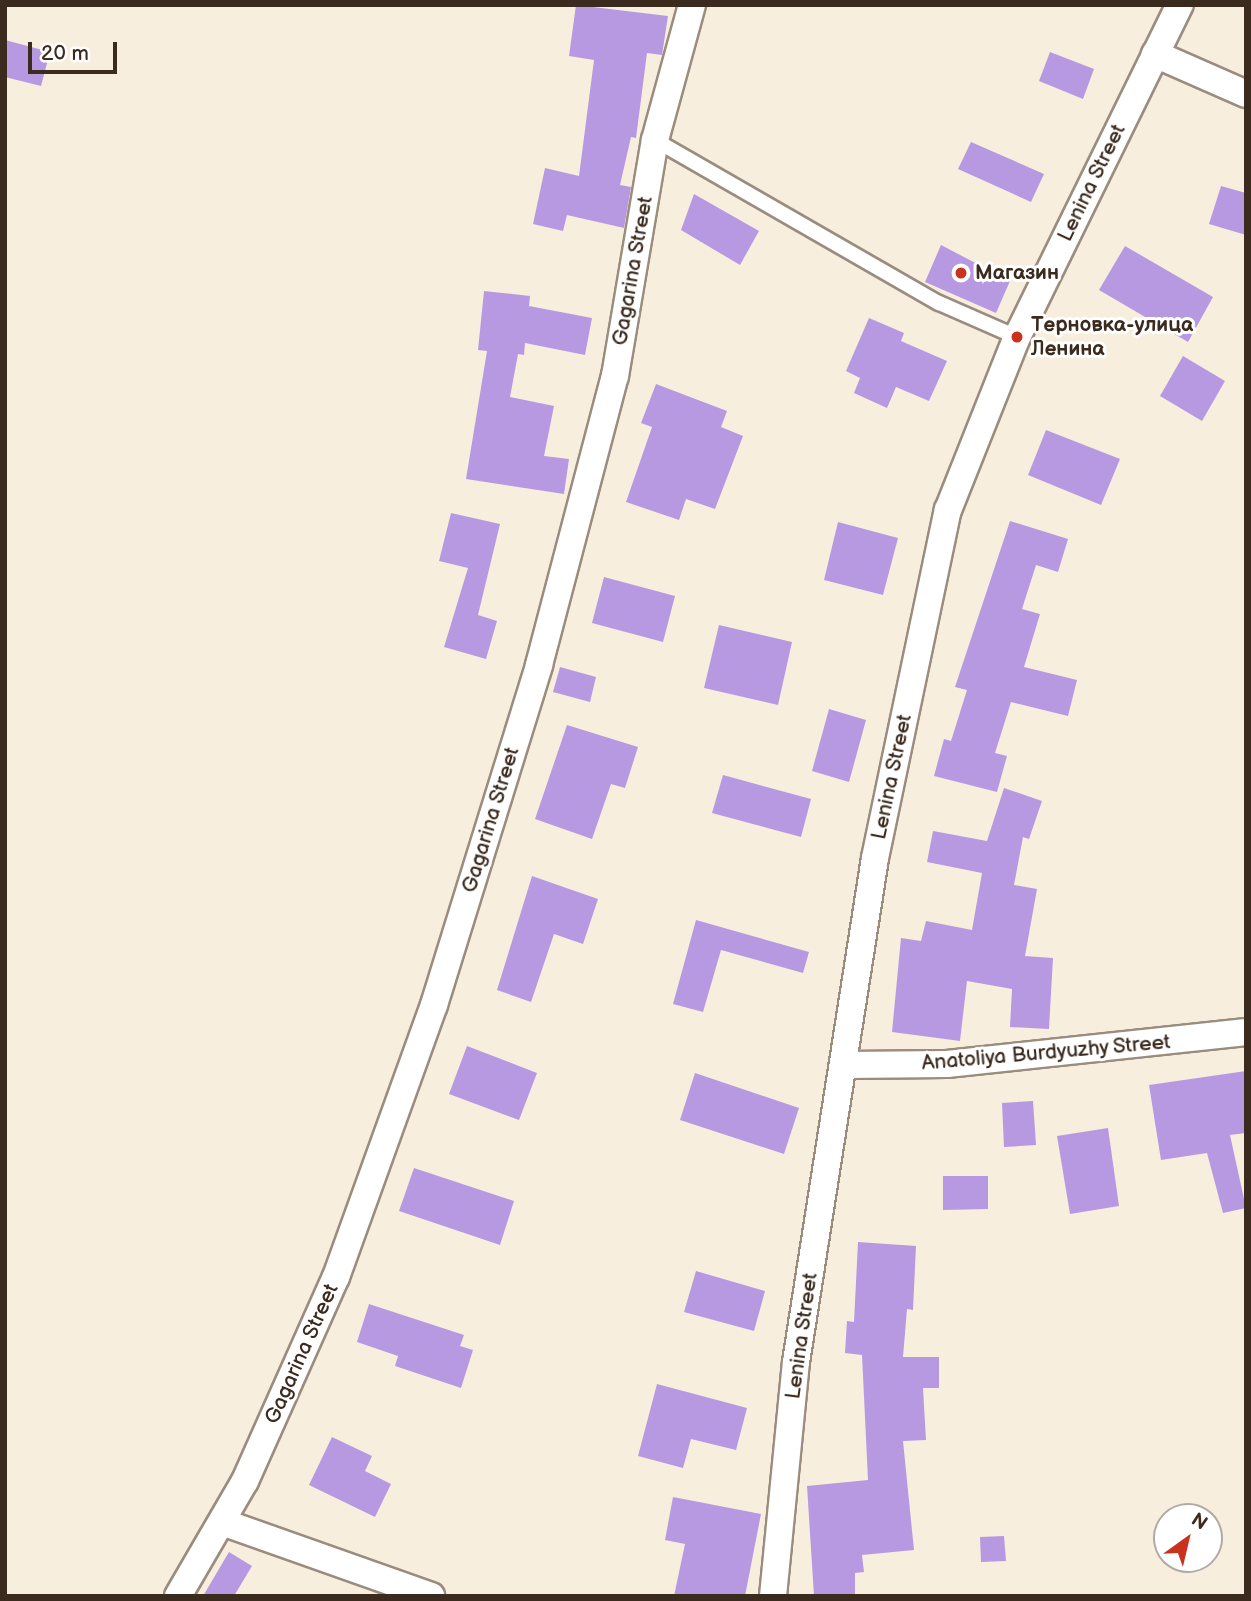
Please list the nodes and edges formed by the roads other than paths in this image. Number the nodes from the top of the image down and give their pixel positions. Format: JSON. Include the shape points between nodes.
{"nodes":[{"id":1,"x":692,"y":5,"type":"edge"},
{"id":2,"x":1181,"y":5,"type":"edge"},
{"id":3,"x":1155,"y":54,"type":"junction"},
{"id":4,"x":1246,"y":94,"type":"edge"},
{"id":5,"x":655,"y":139,"type":"junction"},
{"id":6,"x":1017,"y":337,"type":"junction"},
{"id":7,"x":1246,"y":1032,"type":"edge"},
{"id":8,"x":846,"y":1066,"type":"junction"},
{"id":9,"x":222,"y":1522,"type":"junction"},
{"id":10,"x":178,"y":1596,"type":"edge"},
{"id":11,"x":431,"y":1596,"type":"edge"},
{"id":12,"x":773,"y":1596,"type":"edge"}],
"edges":[{"from":1,"to":5,"type":"street","name":"Gagarina Street"},
{"from":2,"to":3,"type":"street","name":"Lenina Street"},
{"from":3,"to":4,"type":"street"},
{"from":3,"to":6,"type":"street","name":"Lenina Street"},
{"from":5,"to":6,"type":"lane","via":[[939,303]]},
{"from":5,"to":9,"type":"street","name":"Gagarina Street","via":[[615,376],[539,665],[434,1005],[336,1277]]},
{"from":6,"to":8,"type":"street","name":"Lenina Street","via":[[948,510],[875,858]]},
{"from":7,"to":8,"type":"street","name":"Anatoliya Burdyuzhy Street","via":[[960,1063]]},
{"from":8,"to":12,"type":"street","name":"Lenina Street","via":[[796,1362]]},
{"from":9,"to":10,"type":"street","name":"Gagarina Street"},
{"from":9,"to":11,"type":"street"}]}
